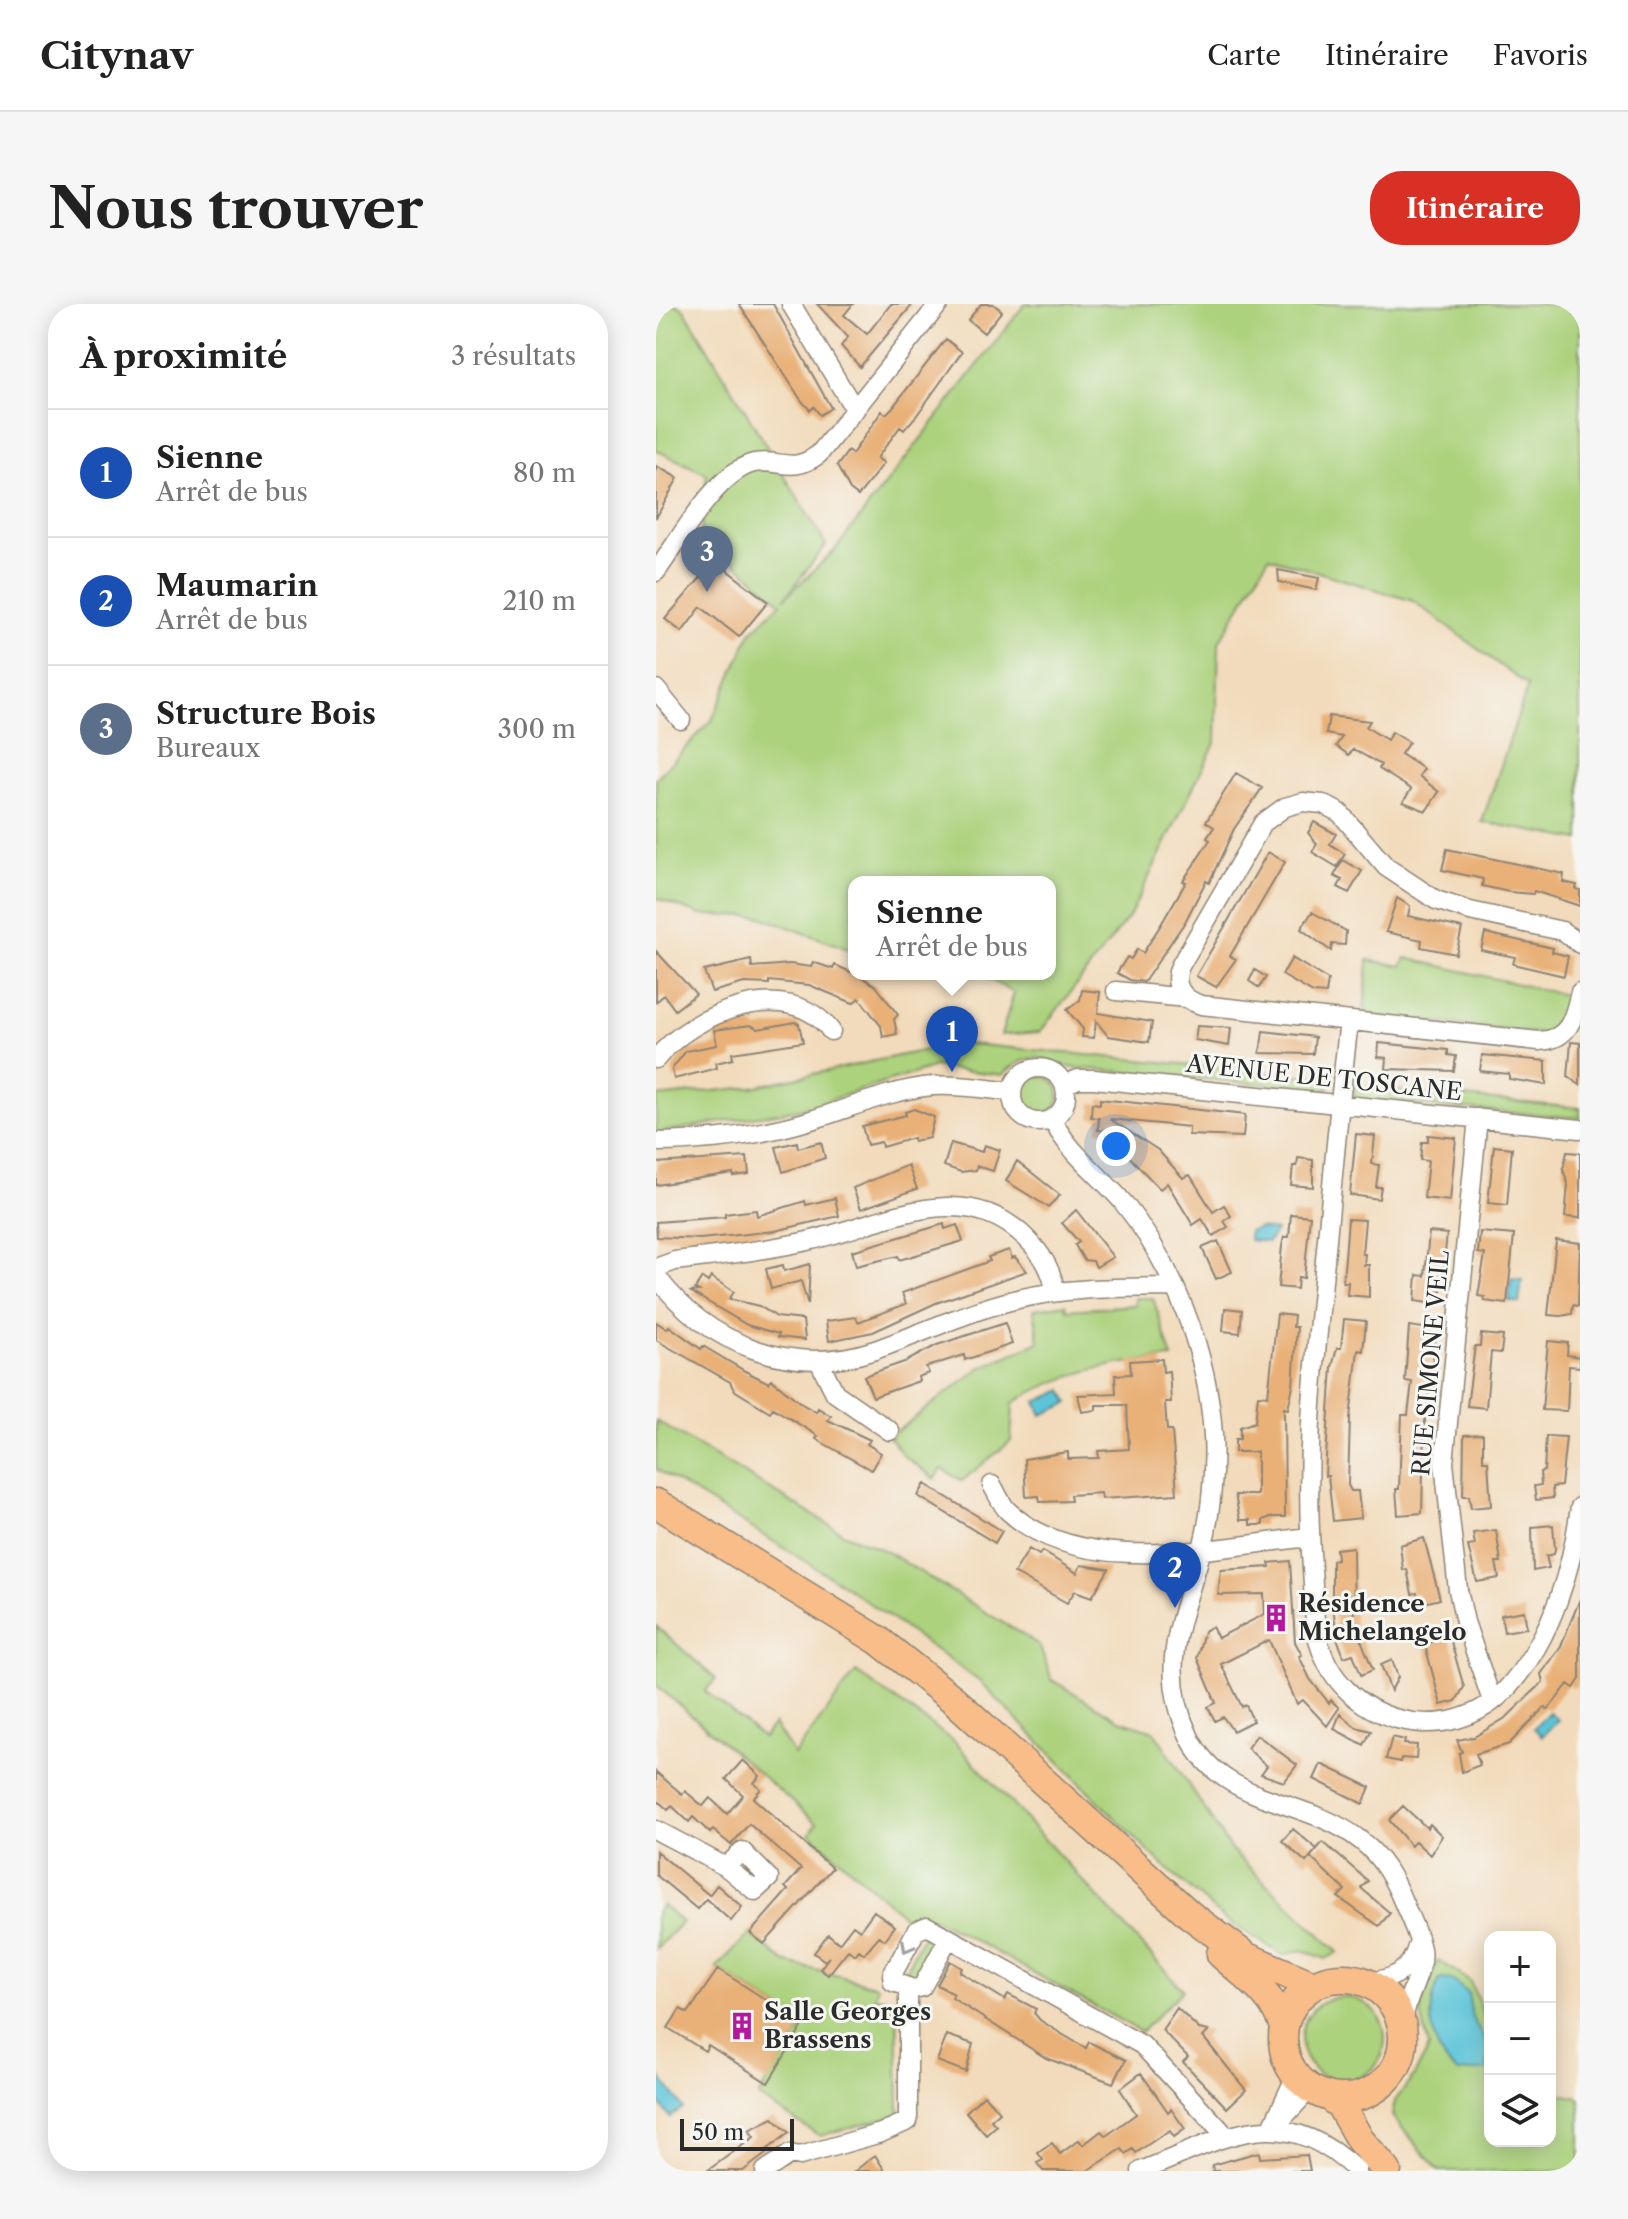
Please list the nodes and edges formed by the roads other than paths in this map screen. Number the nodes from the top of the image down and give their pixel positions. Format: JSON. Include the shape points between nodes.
{"nodes":[{"id":1,"x":791,"y":304,"type":"edge"},
{"id":2,"x":939,"y":304,"type":"edge"},
{"id":3,"x":855,"y":410,"type":"junction"},
{"id":4,"x":656,"y":572,"type":"edge"},
{"id":5,"x":656,"y":689,"type":"edge"},
{"id":6,"x":681,"y":720,"type":"dead end"},
{"id":7,"x":1580,"y":944,"type":"edge"},
{"id":8,"x":1116,"y":991,"type":"dead end"},
{"id":9,"x":1580,"y":992,"type":"edge"},
{"id":10,"x":1186,"y":998,"type":"junction"},
{"id":11,"x":1349,"y":1021,"type":"junction"},
{"id":12,"x":831,"y":1031,"type":"dead end"},
{"id":13,"x":656,"y":1059,"type":"edge"},
{"id":14,"x":1064,"y":1085,"type":"junction"},
{"id":15,"x":1012,"y":1092,"type":"junction"},
{"id":16,"x":1340,"y":1104,"type":"junction"},
{"id":17,"x":1478,"y":1118,"type":"junction"},
{"id":18,"x":1052,"y":1119,"type":"junction"},
{"id":19,"x":1580,"y":1129,"type":"edge"},
{"id":20,"x":656,"y":1142,"type":"edge"},
{"id":21,"x":656,"y":1268,"type":"edge"},
{"id":22,"x":656,"y":1276,"type":"edge"},
{"id":23,"x":1175,"y":1287,"type":"junction"},
{"id":24,"x":1055,"y":1292,"type":"junction"},
{"id":25,"x":819,"y":1361,"type":"junction"},
{"id":26,"x":890,"y":1431,"type":"dead end"},
{"id":27,"x":992,"y":1485,"type":"dead end"},
{"id":28,"x":656,"y":1503,"type":"edge"},
{"id":29,"x":1580,"y":1507,"type":"edge"},
{"id":30,"x":1310,"y":1537,"type":"junction"},
{"id":31,"x":1202,"y":1547,"type":"junction"},
{"id":32,"x":954,"y":1700,"type":"junction"},
{"id":33,"x":1492,"y":1701,"type":"junction"},
{"id":34,"x":656,"y":1830,"type":"edge"},
{"id":35,"x":726,"y":1867,"type":"dead end"},
{"id":36,"x":1417,"y":1936,"type":"junction"},
{"id":37,"x":948,"y":1939,"type":"junction"},
{"id":38,"x":1364,"y":1981,"type":"junction"},
{"id":39,"x":1313,"y":1985,"type":"junction"},
{"id":40,"x":908,"y":1988,"type":"junction"},
{"id":41,"x":1403,"y":2024,"type":"junction"},
{"id":42,"x":1284,"y":2027,"type":"junction"},
{"id":43,"x":1290,"y":2066,"type":"junction"},
{"id":44,"x":1372,"y":2092,"type":"junction"},
{"id":45,"x":1321,"y":2094,"type":"junction"},
{"id":46,"x":1271,"y":2126,"type":"junction"},
{"id":47,"x":1227,"y":2137,"type":"junction"},
{"id":48,"x":801,"y":2164,"type":"edge"},
{"id":49,"x":765,"y":2171,"type":"edge"},
{"id":50,"x":1141,"y":2171,"type":"edge"},
{"id":51,"x":1357,"y":2171,"type":"edge"},
{"id":52,"x":1387,"y":2171,"type":"edge"},
{"id":53,"x":1407,"y":2171,"type":"edge"}],
"edges":[{"from":1,"to":3,"type":"street"},
{"from":2,"to":3,"type":"street"},
{"from":3,"to":4,"type":"street","via":[[811,460],[793,466],[759,463],[732,473]]},
{"from":5,"to":6,"type":"street"},
{"from":7,"to":10,"type":"street","via":[[1562,931],[1436,900],[1386,867],[1340,813],[1303,802],[1276,812],[1258,831],[1180,966],[1177,983]]},
{"from":8,"to":10,"type":"street"},
{"from":9,"to":11,"type":"street","via":[[1572,1024],[1546,1041]]},
{"from":10,"to":11,"type":"street","via":[[1201,1005]]},
{"from":11,"to":16,"type":"street"},
{"from":12,"to":13,"type":"street","via":[[811,1010],[739,1007],[690,1027]]},
{"from":14,"to":15,"type":"street","via":[[1052,1071],[1037,1067],[1020,1075]]},
{"from":14,"to":16,"type":"street","name":"AVENUE DE TOSCANE","via":[[1094,1079]]},
{"from":14,"to":18,"type":"street","via":[[1065,1100]]},
{"from":15,"to":18,"type":"street","via":[[1023,1117]]},
{"from":15,"to":20,"type":"street","via":[[931,1087],[805,1123],[708,1141]]},
{"from":16,"to":17,"type":"street","name":"AVENUE DE TOSCANE"},
{"from":16,"to":30,"type":"street","via":[[1308,1426]]},
{"from":17,"to":19,"type":"street","name":"AVENUE DE TOSCANE"},
{"from":17,"to":33,"type":"street","name":"RUE SIMONE VEIL","via":[[1444,1495],[1465,1622]]},
{"from":18,"to":23,"type":"street","via":[[1138,1223]]},
{"from":21,"to":24,"type":"street","via":[[802,1243],[947,1204],[979,1209],[1021,1233],[1050,1268]]},
{"from":22,"to":25,"type":"street","via":[[715,1332],[757,1352]]},
{"from":23,"to":24,"type":"street"},
{"from":23,"to":31,"type":"street","via":[[1195,1345],[1213,1436]]},
{"from":24,"to":25,"type":"street","via":[[972,1311],[873,1351]]},
{"from":25,"to":26,"type":"street","via":[[835,1393]]},
{"from":27,"to":31,"type":"street","via":[[1007,1510],[1029,1525],[1084,1547],[1135,1554]]},
{"from":28,"to":32,"type":"main road","via":[[878,1640]]},
{"from":29,"to":33,"type":"street","via":[[1568,1570],[1550,1618],[1522,1670]]},
{"from":30,"to":31,"type":"street"},
{"from":30,"to":33,"type":"street","via":[[1320,1646],[1333,1675],[1353,1697],[1390,1719],[1421,1724],[1451,1722]]},
{"from":31,"to":36,"type":"street","via":[[1172,1655],[1174,1699],[1191,1741],[1234,1785],[1359,1839],[1393,1879]]},
{"from":32,"to":39,"type":"main road","via":[[1190,1915],[1247,1957]]},
{"from":32,"to":42,"type":"main road","via":[[1113,1858],[1270,1998]]},
{"from":34,"to":35,"type":"street"},
{"from":36,"to":38,"type":"street","via":[[1412,1961],[1403,1971],[1377,1982]]},
{"from":36,"to":41,"type":"street","via":[[1421,1965],[1403,2007]]},
{"from":37,"to":40,"type":"street","via":[[922,1987]]},
{"from":37,"to":40,"type":"street","one_way":true,"via":[[927,1926],[916,1931],[892,1975],[893,1982]]},
{"from":37,"to":47,"type":"street","via":[[1142,2045]]},
{"from":38,"to":39,"type":"main road","via":[[1347,1977]]},
{"from":38,"to":41,"type":"main road","via":[[1395,2006]]},
{"from":39,"to":42,"type":"main road","via":[[1294,2003]]},
{"from":40,"to":48,"type":"street","via":[[908,2121]]},
{"from":41,"to":44,"type":"main road","via":[[1399,2063]]},
{"from":42,"to":43,"type":"main road"},
{"from":43,"to":45,"type":"main road"},
{"from":43,"to":46,"type":"street","via":[[1293,2082]]},
{"from":44,"to":45,"type":"main road","via":[[1358,2097]]},
{"from":44,"to":53,"type":"main road","via":[[1372,2127]]},
{"from":45,"to":46,"type":"street","via":[[1305,2094]]},
{"from":45,"to":52,"type":"main road","via":[[1340,2105],[1360,2140]]},
{"from":46,"to":47,"type":"street"},
{"from":46,"to":51,"type":"street","via":[[1327,2146]]},
{"from":47,"to":50,"type":"street"},
{"from":48,"to":49,"type":"street","via":[[784,2157]]}]}
